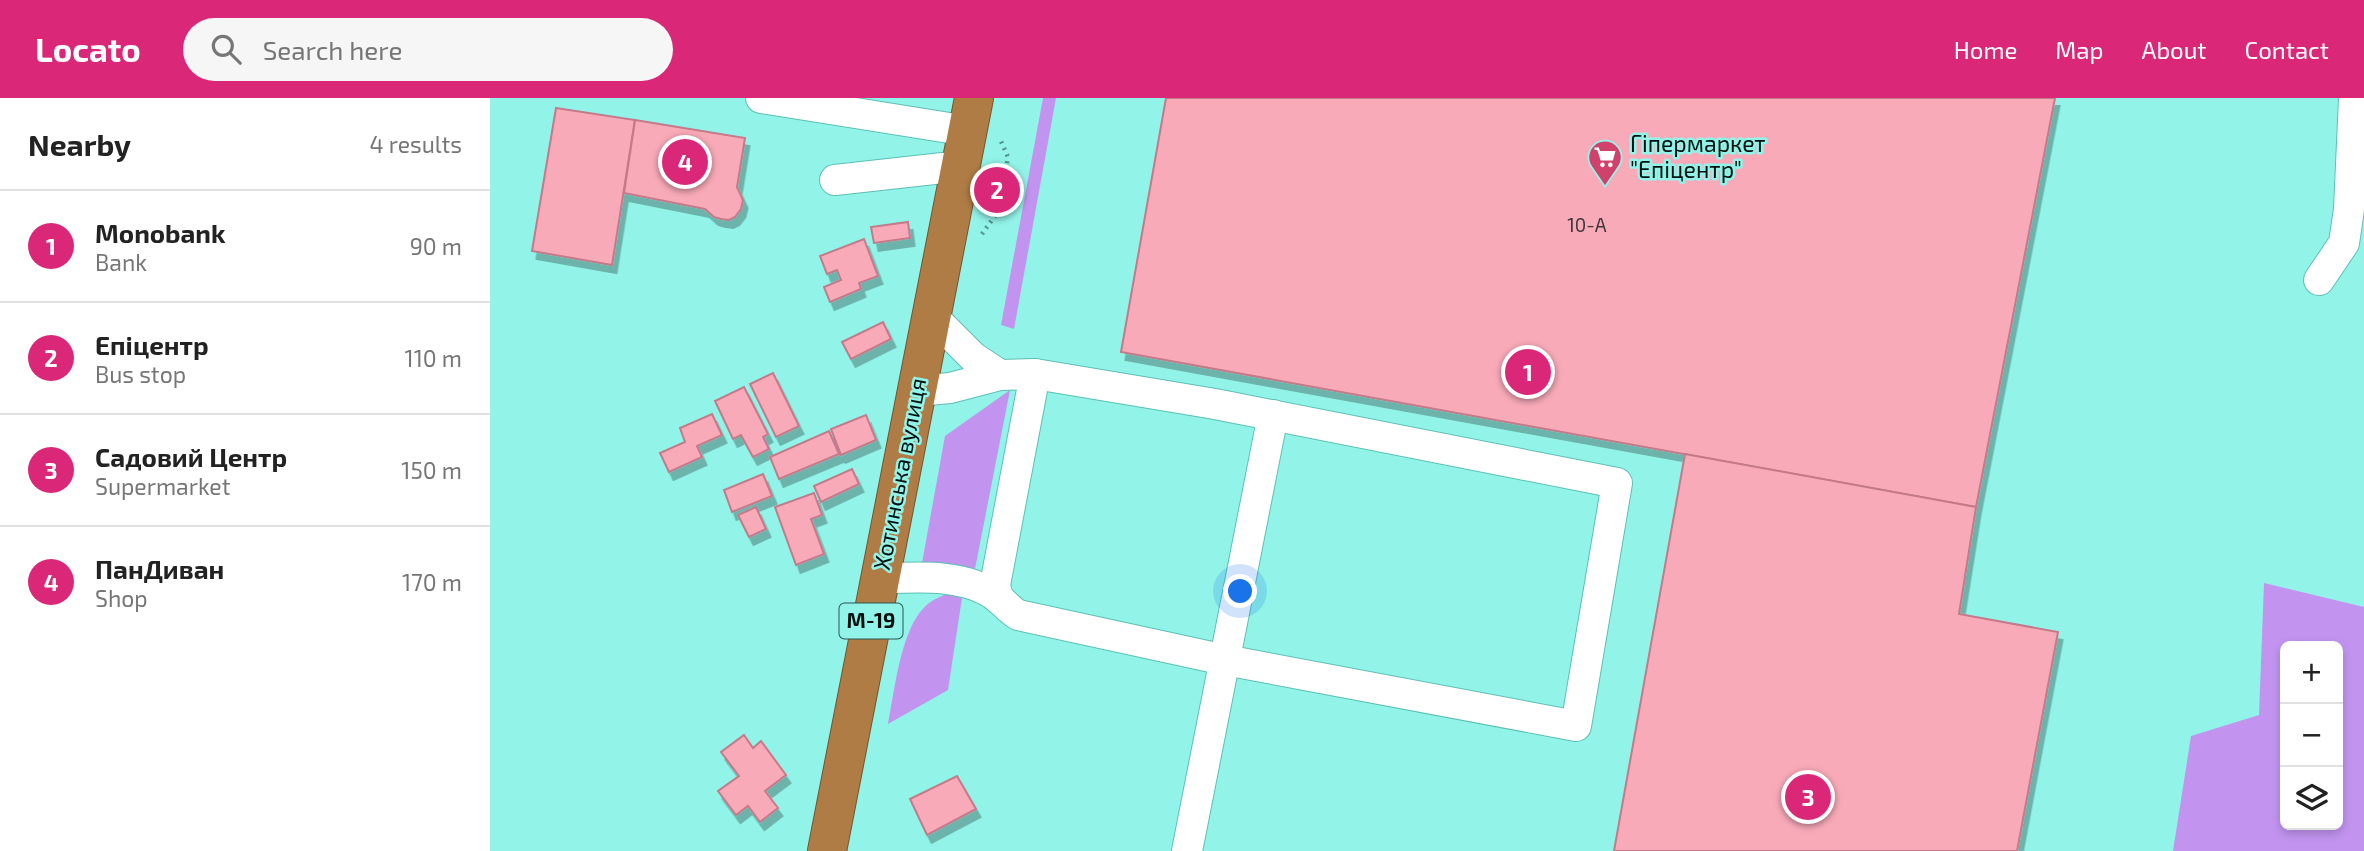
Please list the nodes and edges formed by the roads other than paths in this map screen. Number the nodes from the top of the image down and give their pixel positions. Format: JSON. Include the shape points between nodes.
{"nodes":[{"id":1,"x":761,"y":98,"type":"edge"},
{"id":2,"x":2354,"y":98,"type":"edge"},
{"id":3,"x":868,"y":106,"type":"edge"},
{"id":4,"x":968,"y":132,"type":"edge"},
{"id":5,"x":835,"y":180,"type":"dead end"},
{"id":6,"x":2319,"y":280,"type":"dead end"},
{"id":7,"x":932,"y":316,"type":"junction"},
{"id":8,"x":1034,"y":374,"type":"junction"},
{"id":9,"x":999,"y":375,"type":"junction"},
{"id":10,"x":917,"y":391,"type":"junction"},
{"id":11,"x":1273,"y":415,"type":"junction"},
{"id":12,"x":879,"y":579,"type":"junction"},
{"id":13,"x":998,"y":598,"type":"junction"},
{"id":14,"x":1225,"y":660,"type":"junction"},
{"id":15,"x":827,"y":851,"type":"edge"},
{"id":16,"x":1187,"y":851,"type":"edge"}],
"edges":[{"from":1,"to":3,"type":"lane"},
{"from":2,"to":6,"type":"lane","via":[[2344,243]]},
{"from":3,"to":4,"type":"lane"},
{"from":4,"to":5,"type":"lane"},
{"from":4,"to":7,"type":"highway","name":"Хотинська вулиця","number":"М-19"},
{"from":7,"to":9,"type":"lane","via":[[973,357]]},
{"from":7,"to":10,"type":"highway","name":"Хотинська вулиця","number":"М-19"},
{"from":8,"to":9,"type":"lane"},
{"from":8,"to":11,"type":"lane"},
{"from":8,"to":13,"type":"lane","via":[[995,585]]},
{"from":9,"to":10,"type":"lane"},
{"from":10,"to":12,"type":"highway","name":"Хотинська вулиця","number":"М-19"},
{"from":11,"to":14,"type":"lane"},
{"from":11,"to":14,"type":"lane","via":[[1617,483],[1576,726]]},
{"from":12,"to":13,"type":"lane","via":[[943,577]]},
{"from":12,"to":15,"type":"highway","name":"Хотинська вулиця","number":"М-19"},
{"from":13,"to":14,"type":"lane","via":[[1018,615]]},
{"from":14,"to":16,"type":"lane"}]}
